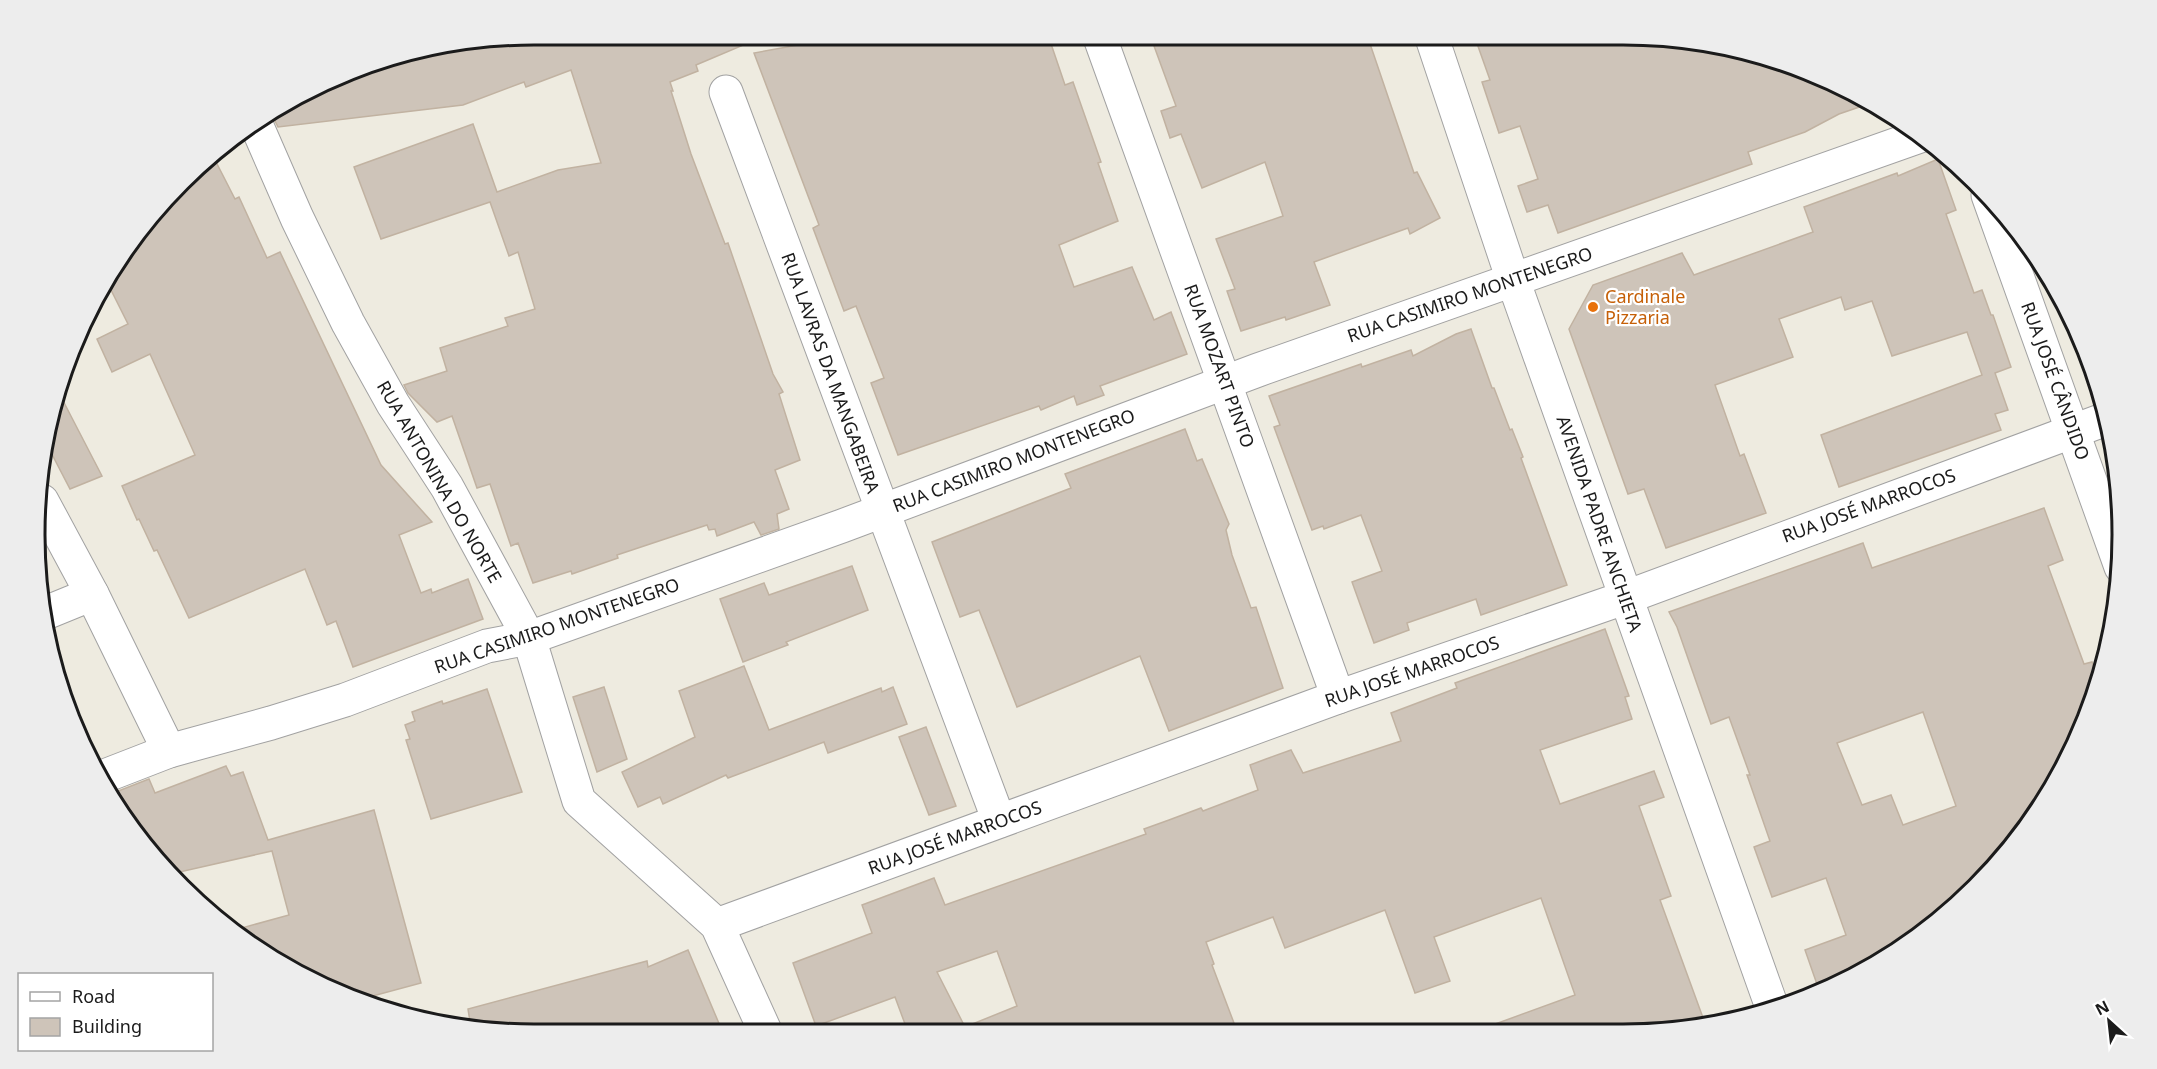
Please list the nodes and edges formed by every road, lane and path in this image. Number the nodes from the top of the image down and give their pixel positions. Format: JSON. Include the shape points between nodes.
{"nodes":[{"id":1,"x":1103,"y":45,"type":"edge"},
{"id":2,"x":1435,"y":45,"type":"edge"},
{"id":3,"x":726,"y":92,"type":"dead end"},
{"id":4,"x":259,"y":130,"type":"edge"},
{"id":5,"x":1911,"y":139,"type":"edge"},
{"id":6,"x":1997,"y":219,"type":"edge"},
{"id":7,"x":1513,"y":280,"type":"junction"},
{"id":8,"x":1225,"y":382,"type":"junction"},
{"id":9,"x":2098,"y":421,"type":"edge"},
{"id":10,"x":2073,"y":430,"type":"junction"},
{"id":11,"x":46,"y":508,"type":"edge"},
{"id":12,"x":882,"y":511,"type":"junction"},
{"id":13,"x":2112,"y":541,"type":"edge"},
{"id":14,"x":92,"y":594,"type":"junction"},
{"id":15,"x":1624,"y":597,"type":"junction"},
{"id":16,"x":51,"y":611,"type":"edge"},
{"id":17,"x":529,"y":638,"type":"junction"},
{"id":18,"x":1338,"y":697,"type":"junction"},
{"id":19,"x":169,"y":751,"type":"junction"},
{"id":20,"x":108,"y":775,"type":"edge"},
{"id":21,"x":999,"y":821,"type":"junction"},
{"id":22,"x":717,"y":925,"type":"junction"},
{"id":23,"x":1770,"y":1001,"type":"edge"},
{"id":24,"x":762,"y":1024,"type":"edge"}],
"edges":[{"from":1,"to":8,"type":"street","name":"RUA MOZART PINTO"},
{"from":2,"to":7,"type":"street","name":"AVENIDA PADRE ANCHIETA"},
{"from":3,"to":12,"type":"street","name":"RUA LAVRAS DA MANGABEIRA"},
{"from":4,"to":17,"type":"street","name":"RUA ANTONINA DO NORTE","via":[[343,314],[393,404],[447,487]]},
{"from":5,"to":7,"type":"street","name":"RUA CASIMIRO MONTENEGRO"},
{"from":6,"to":10,"type":"street","name":"RUA JOSÉ CÂNDIDO"},
{"from":7,"to":8,"type":"street","name":"RUA CASIMIRO MONTENEGRO"},
{"from":7,"to":15,"type":"street","name":"AVENIDA PADRE ANCHIETA"},
{"from":8,"to":12,"type":"street","name":"RUA CASIMIRO MONTENEGRO"},
{"from":8,"to":18,"type":"street","name":"RUA MOZART PINTO"},
{"from":9,"to":10,"type":"street","name":"RUA JOSÉ MARROCOS"},
{"from":10,"to":13,"type":"street","name":"RUA JOSÉ CÂNDIDO"},
{"from":10,"to":15,"type":"street","name":"RUA JOSÉ MARROCOS"},
{"from":11,"to":14,"type":"street"},
{"from":12,"to":17,"type":"street","name":"RUA CASIMIRO MONTENEGRO"},
{"from":12,"to":21,"type":"street","name":"RUA LAVRAS DA MANGABEIRA"},
{"from":14,"to":16,"type":"street"},
{"from":14,"to":19,"type":"street"},
{"from":15,"to":18,"type":"street","name":"RUA JOSÉ MARROCOS"},
{"from":15,"to":23,"type":"street","name":"AVENIDA PADRE ANCHIETA"},
{"from":17,"to":19,"type":"street","name":"RUA CASIMIRO MONTENEGRO","via":[[487,646],[318,709]]},
{"from":17,"to":22,"type":"street","name":"RUA ANTONINA DO NORTE","via":[[579,801]]},
{"from":18,"to":21,"type":"street","name":"RUA JOSÉ MARROCOS"},
{"from":19,"to":20,"type":"street","name":"RUA CASIMIRO MONTENEGRO"},
{"from":21,"to":22,"type":"street","name":"RUA JOSÉ MARROCOS"},
{"from":22,"to":24,"type":"street","name":"RUA ANTONINA DO NORTE"}]}
